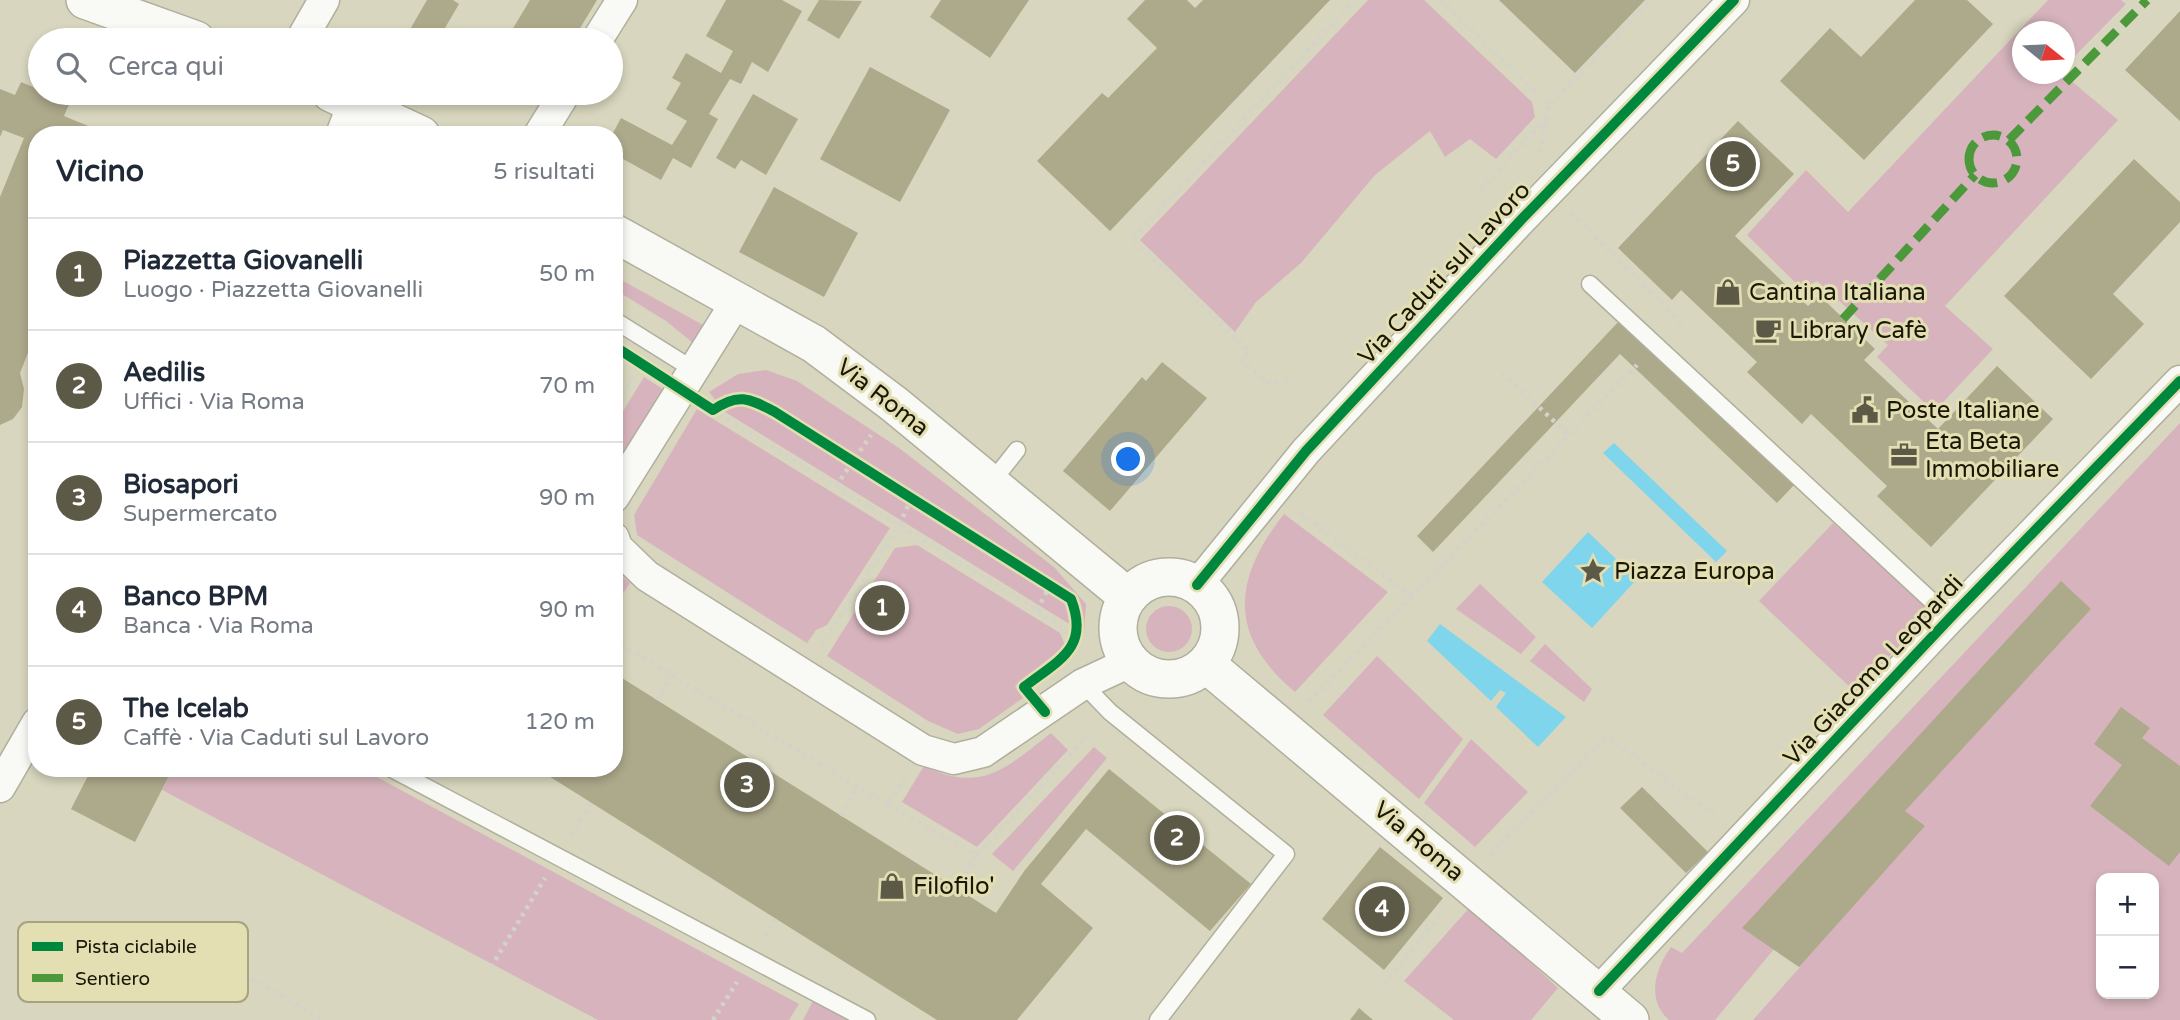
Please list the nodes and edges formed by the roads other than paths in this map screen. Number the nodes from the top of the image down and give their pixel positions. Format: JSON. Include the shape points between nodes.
{"nodes":[{"id":1,"x":85,"y":0,"type":"edge"},
{"id":2,"x":324,"y":0,"type":"edge"},
{"id":3,"x":622,"y":0,"type":"edge"},
{"id":4,"x":1734,"y":0,"type":"edge"},
{"id":5,"x":163,"y":28,"type":"edge"},
{"id":6,"x":309,"y":28,"type":"edge"},
{"id":7,"x":604,"y":28,"type":"edge"},
{"id":8,"x":557,"y":105,"type":"edge"},
{"id":9,"x":342,"y":110,"type":"edge"},
{"id":10,"x":393,"y":126,"type":"edge"},
{"id":11,"x":544,"y":126,"type":"edge"},
{"id":12,"x":623,"y":238,"type":"edge"},
{"id":13,"x":1590,"y":284,"type":"dead end"},
{"id":14,"x":738,"y":299,"type":"junction"},
{"id":15,"x":623,"y":327,"type":"edge"},
{"id":16,"x":688,"y":379,"type":"junction"},
{"id":17,"x":2180,"y":381,"type":"edge"},
{"id":18,"x":1017,"y":450,"type":"dead end"},
{"id":19,"x":623,"y":482,"type":"edge"},
{"id":20,"x":991,"y":483,"type":"junction"},
{"id":21,"x":623,"y":553,"type":"edge"},
{"id":22,"x":1197,"y":585,"type":"junction"},
{"id":23,"x":1128,"y":597,"type":"junction"},
{"id":24,"x":1950,"y":618,"type":"junction"},
{"id":25,"x":1130,"y":662,"type":"junction"},
{"id":26,"x":1206,"y":664,"type":"junction"},
{"id":27,"x":1083,"y":684,"type":"junction"},
{"id":28,"x":28,"y":739,"type":"edge"},
{"id":29,"x":406,"y":777,"type":"edge"},
{"id":30,"x":0,"y":787,"type":"edge"},
{"id":31,"x":1599,"y":991,"type":"junction"},
{"id":32,"x":867,"y":1020,"type":"edge"},
{"id":33,"x":1158,"y":1020,"type":"edge"},
{"id":34,"x":1630,"y":1020,"type":"edge"}],
"edges":[{"from":1,"to":5,"type":"street"},
{"from":2,"to":6,"type":"street"},
{"from":3,"to":7,"type":"street"},
{"from":4,"to":22,"type":"street","name":"Via Caduti sul Lavoro","via":[[1316,441]]},
{"from":8,"to":11,"type":"street"},
{"from":9,"to":10,"type":"street"},
{"from":12,"to":14,"type":"street","name":"Via Roma"},
{"from":13,"to":24,"type":"lane"},
{"from":14,"to":16,"type":"street"},
{"from":14,"to":20,"type":"street","name":"Via Roma","via":[[814,344]]},
{"from":15,"to":16,"type":"lane"},
{"from":16,"to":19,"type":"street"},
{"from":17,"to":24,"type":"street","name":"Via Giacomo Leopardi"},
{"from":18,"to":20,"type":"lane"},
{"from":20,"to":23,"type":"street","name":"Via Roma"},
{"from":21,"to":27,"type":"street","via":[[647,576],[923,750],[954,760],[983,752]]},
{"from":22,"to":23,"type":"street","via":[[1183,578],[1153,579]]},
{"from":22,"to":26,"type":"street","via":[[1210,597],[1220,631]]},
{"from":23,"to":25,"type":"street","via":[[1117,630]]},
{"from":24,"to":31,"type":"street","name":"Via Giacomo Leopardi"},
{"from":25,"to":26,"type":"street","via":[[1159,679],[1192,674]]},
{"from":25,"to":27,"type":"street"},
{"from":26,"to":31,"type":"street","name":"Via Roma"},
{"from":27,"to":33,"type":"lane","via":[[1110,712],[1286,854]]},
{"from":28,"to":30,"type":"street"},
{"from":29,"to":32,"type":"lane"},
{"from":31,"to":34,"type":"street","name":"Via Roma"}]}
